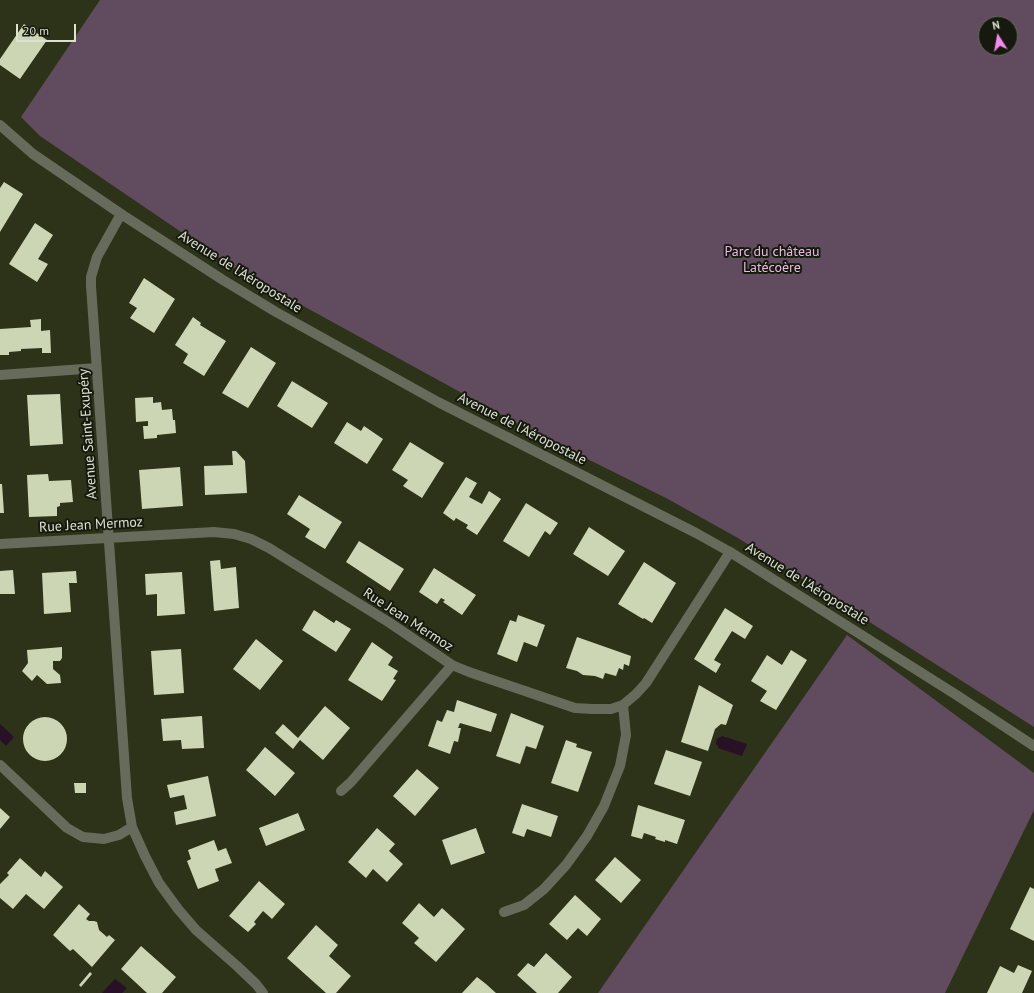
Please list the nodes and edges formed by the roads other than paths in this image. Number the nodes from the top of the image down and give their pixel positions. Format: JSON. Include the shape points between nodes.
{"nodes":[{"id":1,"x":1,"y":126,"type":"edge"},
{"id":2,"x":121,"y":214,"type":"junction"},
{"id":3,"x":98,"y":368,"type":"junction"},
{"id":4,"x":0,"y":375,"type":"edge"},
{"id":5,"x":108,"y":539,"type":"junction"},
{"id":6,"x":0,"y":544,"type":"edge"},
{"id":7,"x":730,"y":552,"type":"junction"},
{"id":8,"x":452,"y":665,"type":"junction"},
{"id":9,"x":624,"y":705,"type":"junction"},
{"id":10,"x":1034,"y":746,"type":"edge"},
{"id":11,"x":0,"y":765,"type":"edge"},
{"id":12,"x":340,"y":792,"type":"dead end"},
{"id":13,"x":132,"y":827,"type":"junction"},
{"id":14,"x":504,"y":912,"type":"dead end"},
{"id":15,"x":263,"y":993,"type":"edge"}],
"edges":[{"from":1,"to":2,"type":"street","name":"Avenue de l'Aéropostale","via":[[33,154]]},
{"from":2,"to":3,"type":"street","name":"Avenue Saint-Exupéry","via":[[97,257],[91,277]]},
{"from":2,"to":7,"type":"street","name":"Avenue de l'Aéropostale","via":[[223,280],[324,339],[438,402]]},
{"from":3,"to":4,"type":"street"},
{"from":3,"to":5,"type":"street","name":"Avenue Saint-Exupéry"},
{"from":5,"to":6,"type":"street","name":"Rue Jean Mermoz"},
{"from":5,"to":8,"type":"street","name":"Rue Jean Mermoz","via":[[214,532],[251,539],[390,623]]},
{"from":5,"to":13,"type":"street","name":"Avenue Saint-Exupéry","via":[[125,775]]},
{"from":7,"to":9,"type":"street","via":[[646,683]]},
{"from":7,"to":10,"type":"street","name":"Avenue de l'Aéropostale"},
{"from":8,"to":9,"type":"street","name":"Rue Jean Mermoz","via":[[575,708],[610,709]]},
{"from":8,"to":12,"type":"street","via":[[356,777]]},
{"from":9,"to":14,"type":"street","via":[[626,735],[620,766],[604,806],[587,836],[544,889],[524,905]]},
{"from":11,"to":13,"type":"street","via":[[67,828],[83,837],[104,839],[119,835]]},
{"from":13,"to":15,"type":"street","name":"Avenue Saint-Exupéry","via":[[159,883],[178,909],[196,930]]}]}
